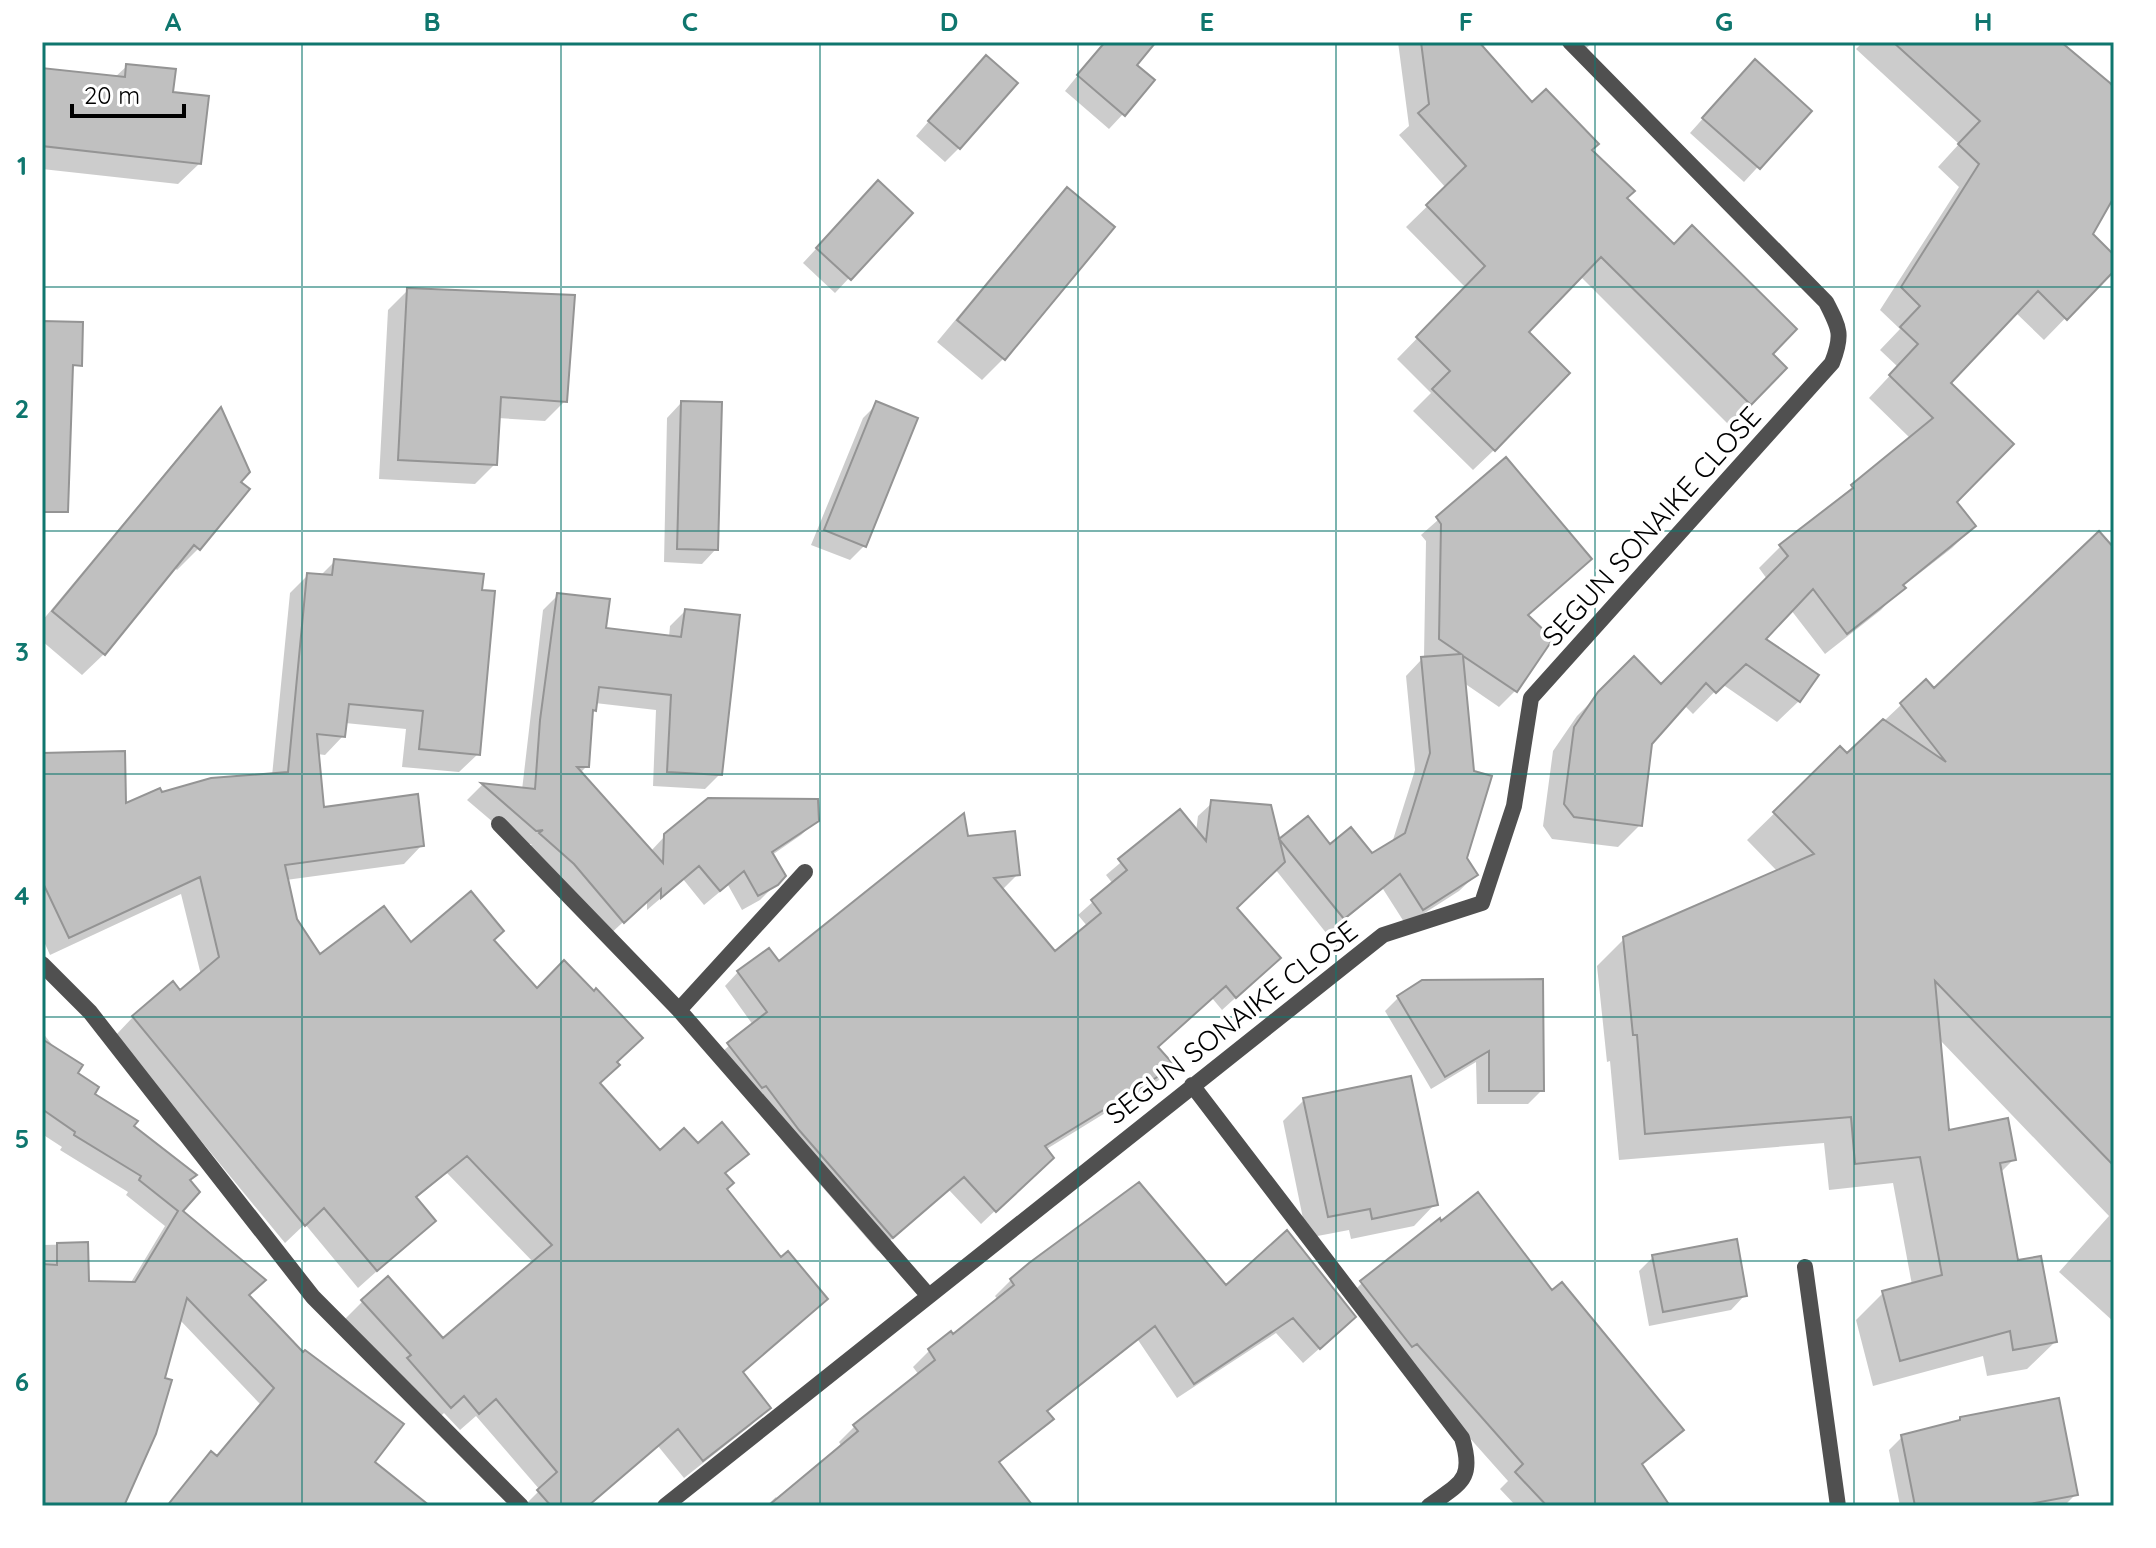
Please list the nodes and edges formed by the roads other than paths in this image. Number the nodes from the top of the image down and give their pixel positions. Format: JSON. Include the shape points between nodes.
{"nodes":[{"id":1,"x":1570,"y":42,"type":"edge"},
{"id":2,"x":499,"y":824,"type":"dead end"},
{"id":3,"x":805,"y":872,"type":"dead end"},
{"id":4,"x":42,"y":964,"type":"edge"},
{"id":5,"x":679,"y":1010,"type":"junction"},
{"id":6,"x":1192,"y":1085,"type":"junction"},
{"id":7,"x":1805,"y":1267,"type":"dead end"},
{"id":8,"x":928,"y":1295,"type":"junction"},
{"id":9,"x":521,"y":1506,"type":"edge"},
{"id":10,"x":665,"y":1506,"type":"edge"},
{"id":11,"x":1429,"y":1506,"type":"edge"},
{"id":12,"x":1838,"y":1506,"type":"edge"}],
"edges":[{"from":1,"to":6,"type":"street","name":"SEGUN SONAIKE CLOSE","via":[[1826,302],[1840,343],[1832,363],[1531,698],[1514,806],[1482,903],[1383,935]]},
{"from":2,"to":5,"type":"street"},
{"from":3,"to":5,"type":"street"},
{"from":4,"to":9,"type":"street","via":[[90,1012],[313,1297]]},
{"from":5,"to":8,"type":"street"},
{"from":6,"to":8,"type":"street","name":"SEGUN SONAIKE CLOSE"},
{"from":6,"to":11,"type":"street","via":[[1462,1438],[1467,1470],[1460,1483]]},
{"from":7,"to":12,"type":"street"},
{"from":8,"to":10,"type":"street","name":"SEGUN SONAIKE CLOSE"}]}
